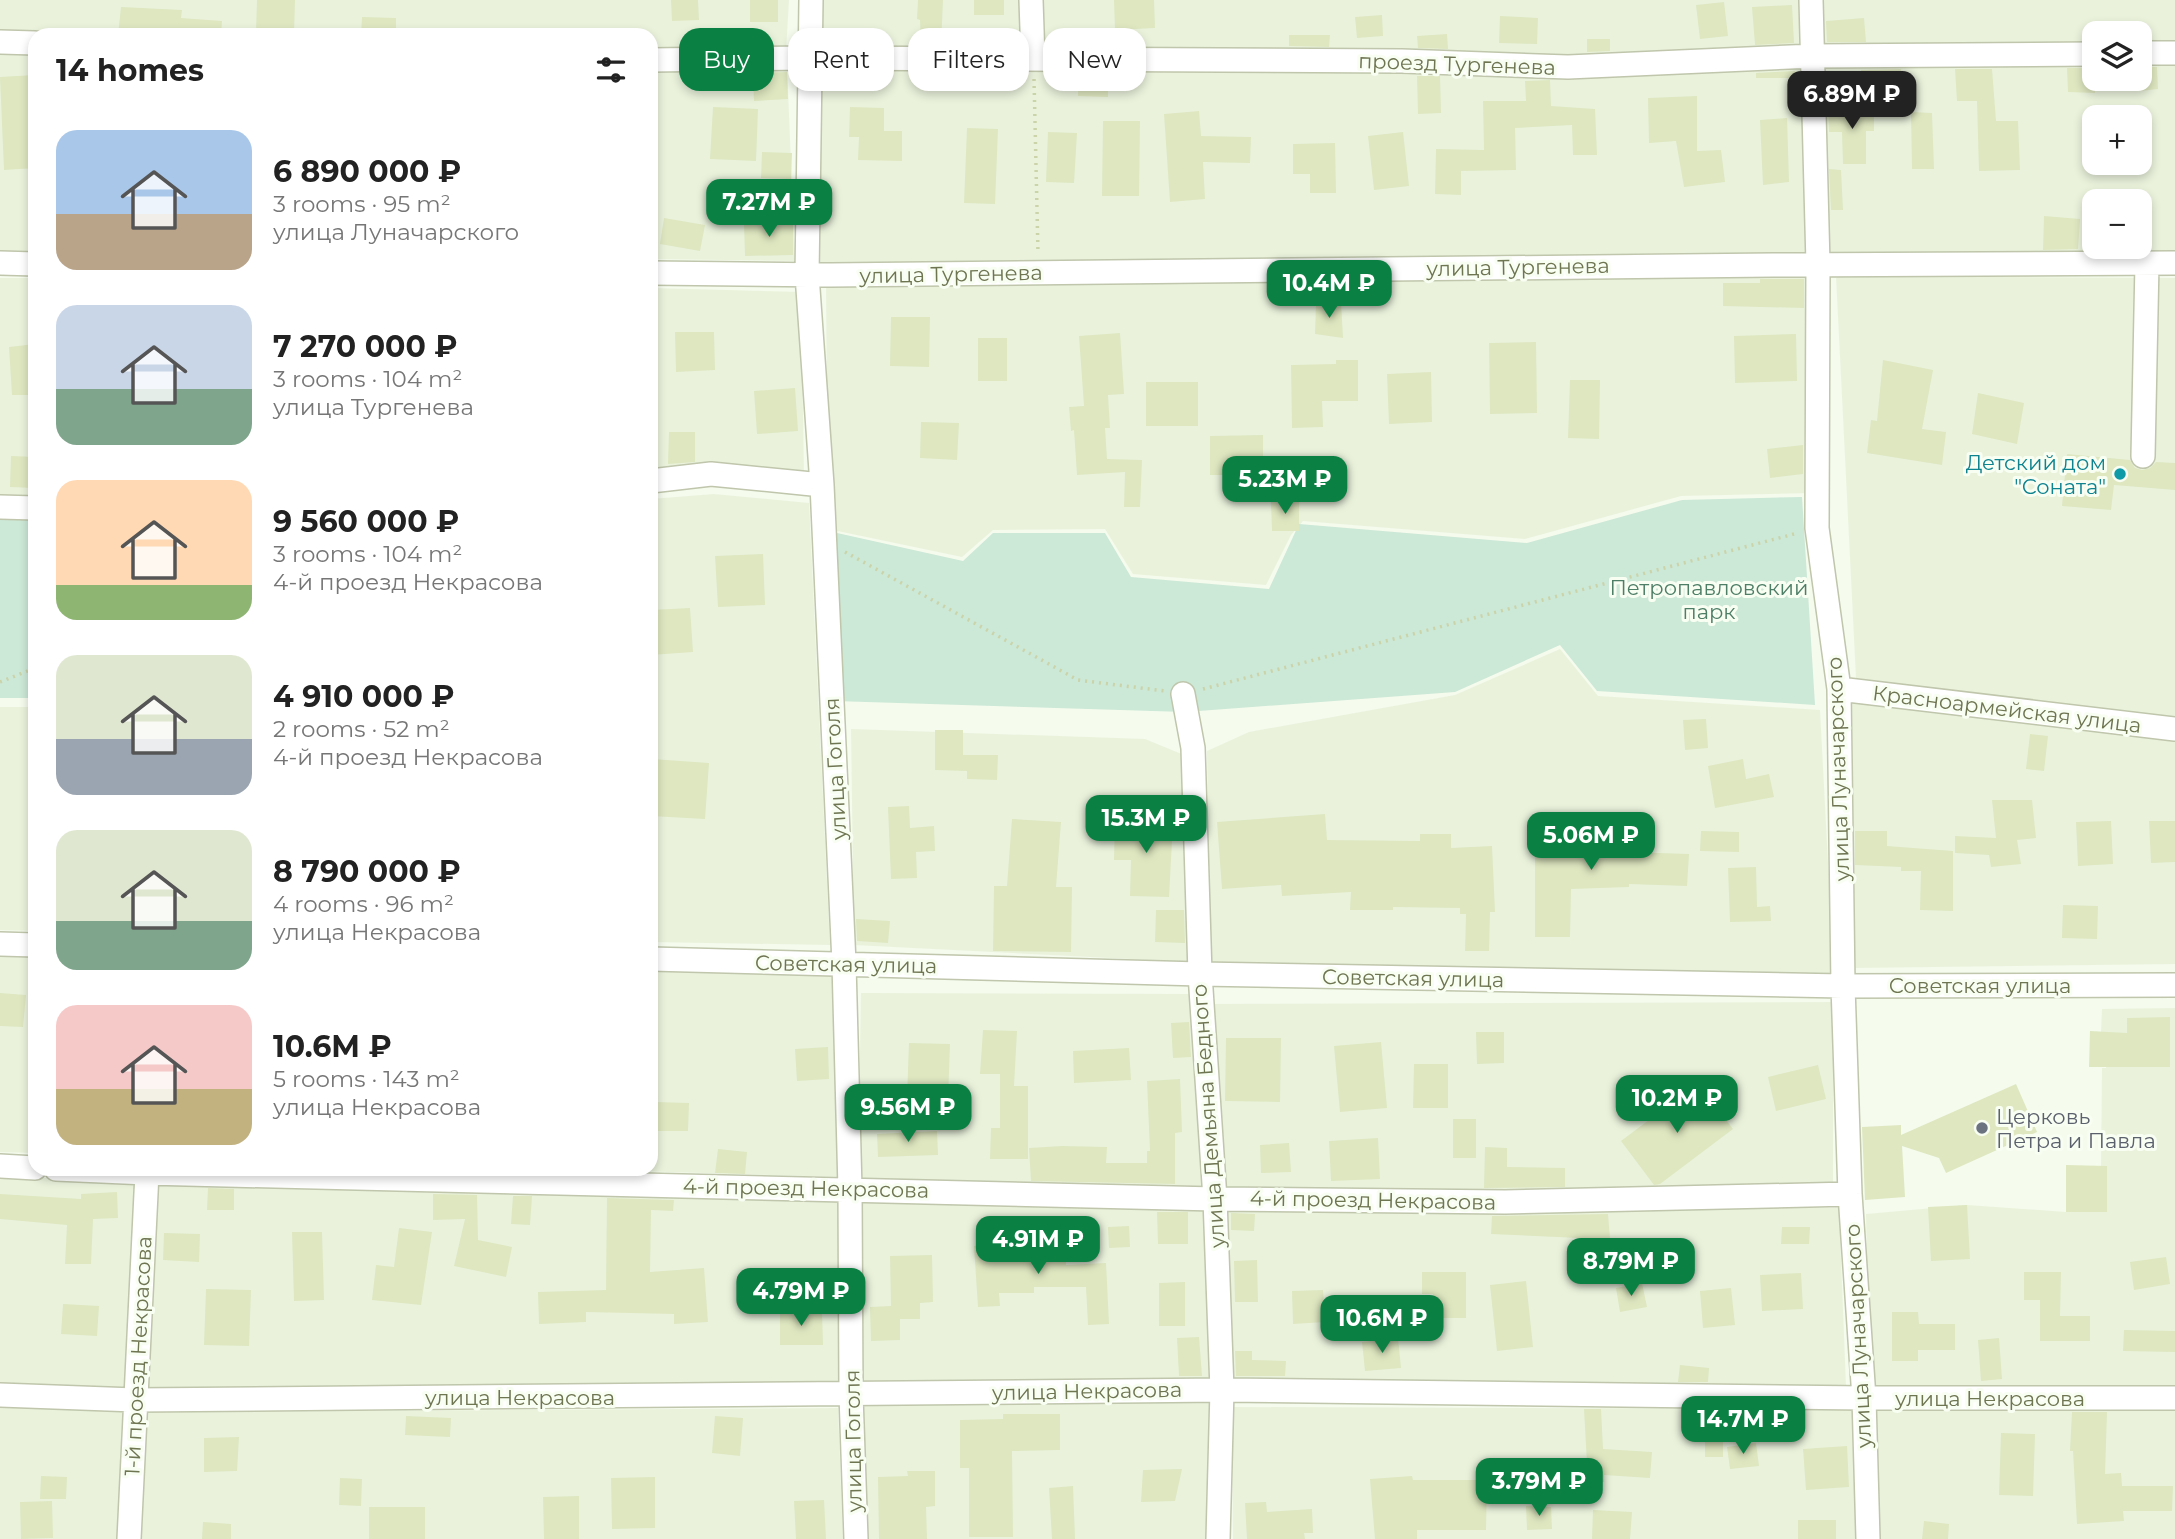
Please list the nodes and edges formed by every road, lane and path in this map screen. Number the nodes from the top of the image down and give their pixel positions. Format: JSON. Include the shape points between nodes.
{"nodes":[{"id":1,"x":811,"y":0,"type":"edge"},
{"id":2,"x":1031,"y":0,"type":"edge"},
{"id":3,"x":1811,"y":0,"type":"edge"},
{"id":4,"x":810,"y":28,"type":"edge"},
{"id":5,"x":0,"y":42,"type":"edge"},
{"id":6,"x":28,"y":43,"type":"edge"},
{"id":7,"x":2152,"y":53,"type":"edge"},
{"id":8,"x":2175,"y":53,"type":"edge"},
{"id":9,"x":2082,"y":54,"type":"edge"},
{"id":10,"x":1814,"y":56,"type":"junction"},
{"id":11,"x":788,"y":58,"type":"edge"},
{"id":12,"x":894,"y":58,"type":"edge"},
{"id":13,"x":1033,"y":59,"type":"junction"},
{"id":14,"x":658,"y":60,"type":"edge"},
{"id":15,"x":809,"y":91,"type":"edge"},
{"id":16,"x":0,"y":263,"type":"edge"},
{"id":17,"x":2147,"y":263,"type":"junction"},
{"id":18,"x":2175,"y":263,"type":"edge"},
{"id":19,"x":28,"y":264,"type":"edge"},
{"id":20,"x":1818,"y":264,"type":"junction"},
{"id":21,"x":658,"y":273,"type":"edge"},
{"id":22,"x":1038,"y":273,"type":"junction"},
{"id":23,"x":807,"y":275,"type":"junction"},
{"id":24,"x":2143,"y":456,"type":"dead end"},
{"id":25,"x":658,"y":480,"type":"edge"},
{"id":26,"x":822,"y":485,"type":"junction"},
{"id":27,"x":0,"y":508,"type":"edge"},
{"id":28,"x":28,"y":508,"type":"edge"},
{"id":29,"x":1817,"y":528,"type":"junction"},
{"id":30,"x":825,"y":541,"type":"junction"},
{"id":31,"x":28,"y":671,"type":"edge"},
{"id":32,"x":0,"y":682,"type":"edge"},
{"id":33,"x":1839,"y":688,"type":"junction"},
{"id":34,"x":1183,"y":694,"type":"junction"},
{"id":35,"x":2175,"y":729,"type":"edge"},
{"id":36,"x":0,"y":944,"type":"edge"},
{"id":37,"x":28,"y":945,"type":"edge"},
{"id":38,"x":658,"y":959,"type":"edge"},
{"id":39,"x":844,"y":963,"type":"junction"},
{"id":40,"x":1200,"y":974,"type":"junction"},
{"id":41,"x":2175,"y":985,"type":"edge"},
{"id":42,"x":1843,"y":986,"type":"junction"},
{"id":43,"x":0,"y":1166,"type":"edge"},
{"id":44,"x":28,"y":1168,"type":"edge"},
{"id":45,"x":147,"y":1176,"type":"edge"},
{"id":46,"x":279,"y":1176,"type":"edge"},
{"id":47,"x":850,"y":1189,"type":"junction"},
{"id":48,"x":1850,"y":1194,"type":"junction"},
{"id":49,"x":1215,"y":1199,"type":"junction"},
{"id":50,"x":1222,"y":1390,"type":"junction"},
{"id":51,"x":0,"y":1395,"type":"edge"},
{"id":52,"x":851,"y":1395,"type":"junction"},
{"id":53,"x":1864,"y":1398,"type":"junction"},
{"id":54,"x":2175,"y":1398,"type":"edge"},
{"id":55,"x":135,"y":1400,"type":"junction"},
{"id":56,"x":129,"y":1539,"type":"edge"},
{"id":57,"x":856,"y":1539,"type":"edge"},
{"id":58,"x":1218,"y":1539,"type":"edge"},
{"id":59,"x":1868,"y":1539,"type":"edge"}],
"edges":[{"from":1,"to":4,"type":"street","name":"улица Гоголя"},
{"from":2,"to":13,"type":"street"},
{"from":3,"to":10,"type":"street","name":"улица Луначарского"},
{"from":5,"to":6,"type":"street"},
{"from":7,"to":8,"type":"street"},
{"from":9,"to":10,"type":"street","name":"проезд Тургенева"},
{"from":10,"to":13,"type":"street","name":"проезд Тургенева","via":[[1568,67],[1402,61]]},
{"from":10,"to":20,"type":"street","name":"улица Луначарского"},
{"from":11,"to":14,"type":"street","name":"проезд Тургенева"},
{"from":12,"to":13,"type":"street","name":"проезд Тургенева"},
{"from":13,"to":22,"type":"path"},
{"from":15,"to":23,"type":"street","name":"улица Гоголя"},
{"from":16,"to":19,"type":"street"},
{"from":17,"to":18,"type":"street","name":"улица Тургенева"},
{"from":17,"to":20,"type":"street","name":"улица Тургенева"},
{"from":17,"to":24,"type":"street"},
{"from":20,"to":22,"type":"street","name":"улица Тургенева"},
{"from":20,"to":29,"type":"street","name":"улица Луначарского"},
{"from":21,"to":23,"type":"street","name":"улица Тургенева"},
{"from":22,"to":23,"type":"street","name":"улица Тургенева"},
{"from":23,"to":26,"type":"street","name":"улица Гоголя"},
{"from":25,"to":26,"type":"street","via":[[710,474]]},
{"from":26,"to":30,"type":"street","name":"улица Гоголя"},
{"from":27,"to":28,"type":"street"},
{"from":29,"to":33,"type":"street","name":"улица Луначарского"},
{"from":29,"to":34,"type":"path"},
{"from":30,"to":34,"type":"path","via":[[1078,680]]},
{"from":30,"to":39,"type":"street","name":"улица Гоголя"},
{"from":31,"to":32,"type":"path"},
{"from":33,"to":35,"type":"street","name":"Красноармейская улица"},
{"from":33,"to":42,"type":"street","name":"улица Луначарского"},
{"from":34,"to":40,"type":"street","name":"улица Демьяна Бедного","via":[[1193,748]]},
{"from":36,"to":37,"type":"street"},
{"from":38,"to":39,"type":"street","name":"Советская улица"},
{"from":39,"to":40,"type":"street","name":"Советская улица"},
{"from":39,"to":47,"type":"street","name":"улица Гоголя"},
{"from":40,"to":42,"type":"street","name":"Советская улица"},
{"from":40,"to":49,"type":"street","name":"улица Демьяна Бедного"},
{"from":41,"to":42,"type":"street","name":"Советская улица"},
{"from":42,"to":48,"type":"street","name":"улица Луначарского"},
{"from":43,"to":44,"type":"street"},
{"from":45,"to":55,"type":"street","name":"1-й проезд Некрасова"},
{"from":46,"to":47,"type":"street","name":"4-й проезд Некрасова"},
{"from":47,"to":49,"type":"street","name":"4-й проезд Некрасова"},
{"from":47,"to":52,"type":"street","name":"улица Гоголя"},
{"from":48,"to":49,"type":"street","name":"4-й проезд Некрасова","via":[[1506,1202]]},
{"from":48,"to":53,"type":"street","name":"улица Луначарского"},
{"from":49,"to":50,"type":"street","name":"улица Демьяна Бедного"},
{"from":50,"to":52,"type":"street","name":"улица Некрасова"},
{"from":50,"to":53,"type":"street","name":"улица Некрасова"},
{"from":50,"to":58,"type":"street","name":"улица Демьяна Бедного"},
{"from":51,"to":55,"type":"street","name":"улица Некрасова"},
{"from":52,"to":55,"type":"street","name":"улица Некрасова"},
{"from":52,"to":57,"type":"street","name":"улица Гоголя"},
{"from":53,"to":54,"type":"street","name":"улица Некрасова"},
{"from":53,"to":59,"type":"street","name":"улица Луначарского"},
{"from":55,"to":56,"type":"street","name":"1-й проезд Некрасова"}]}
